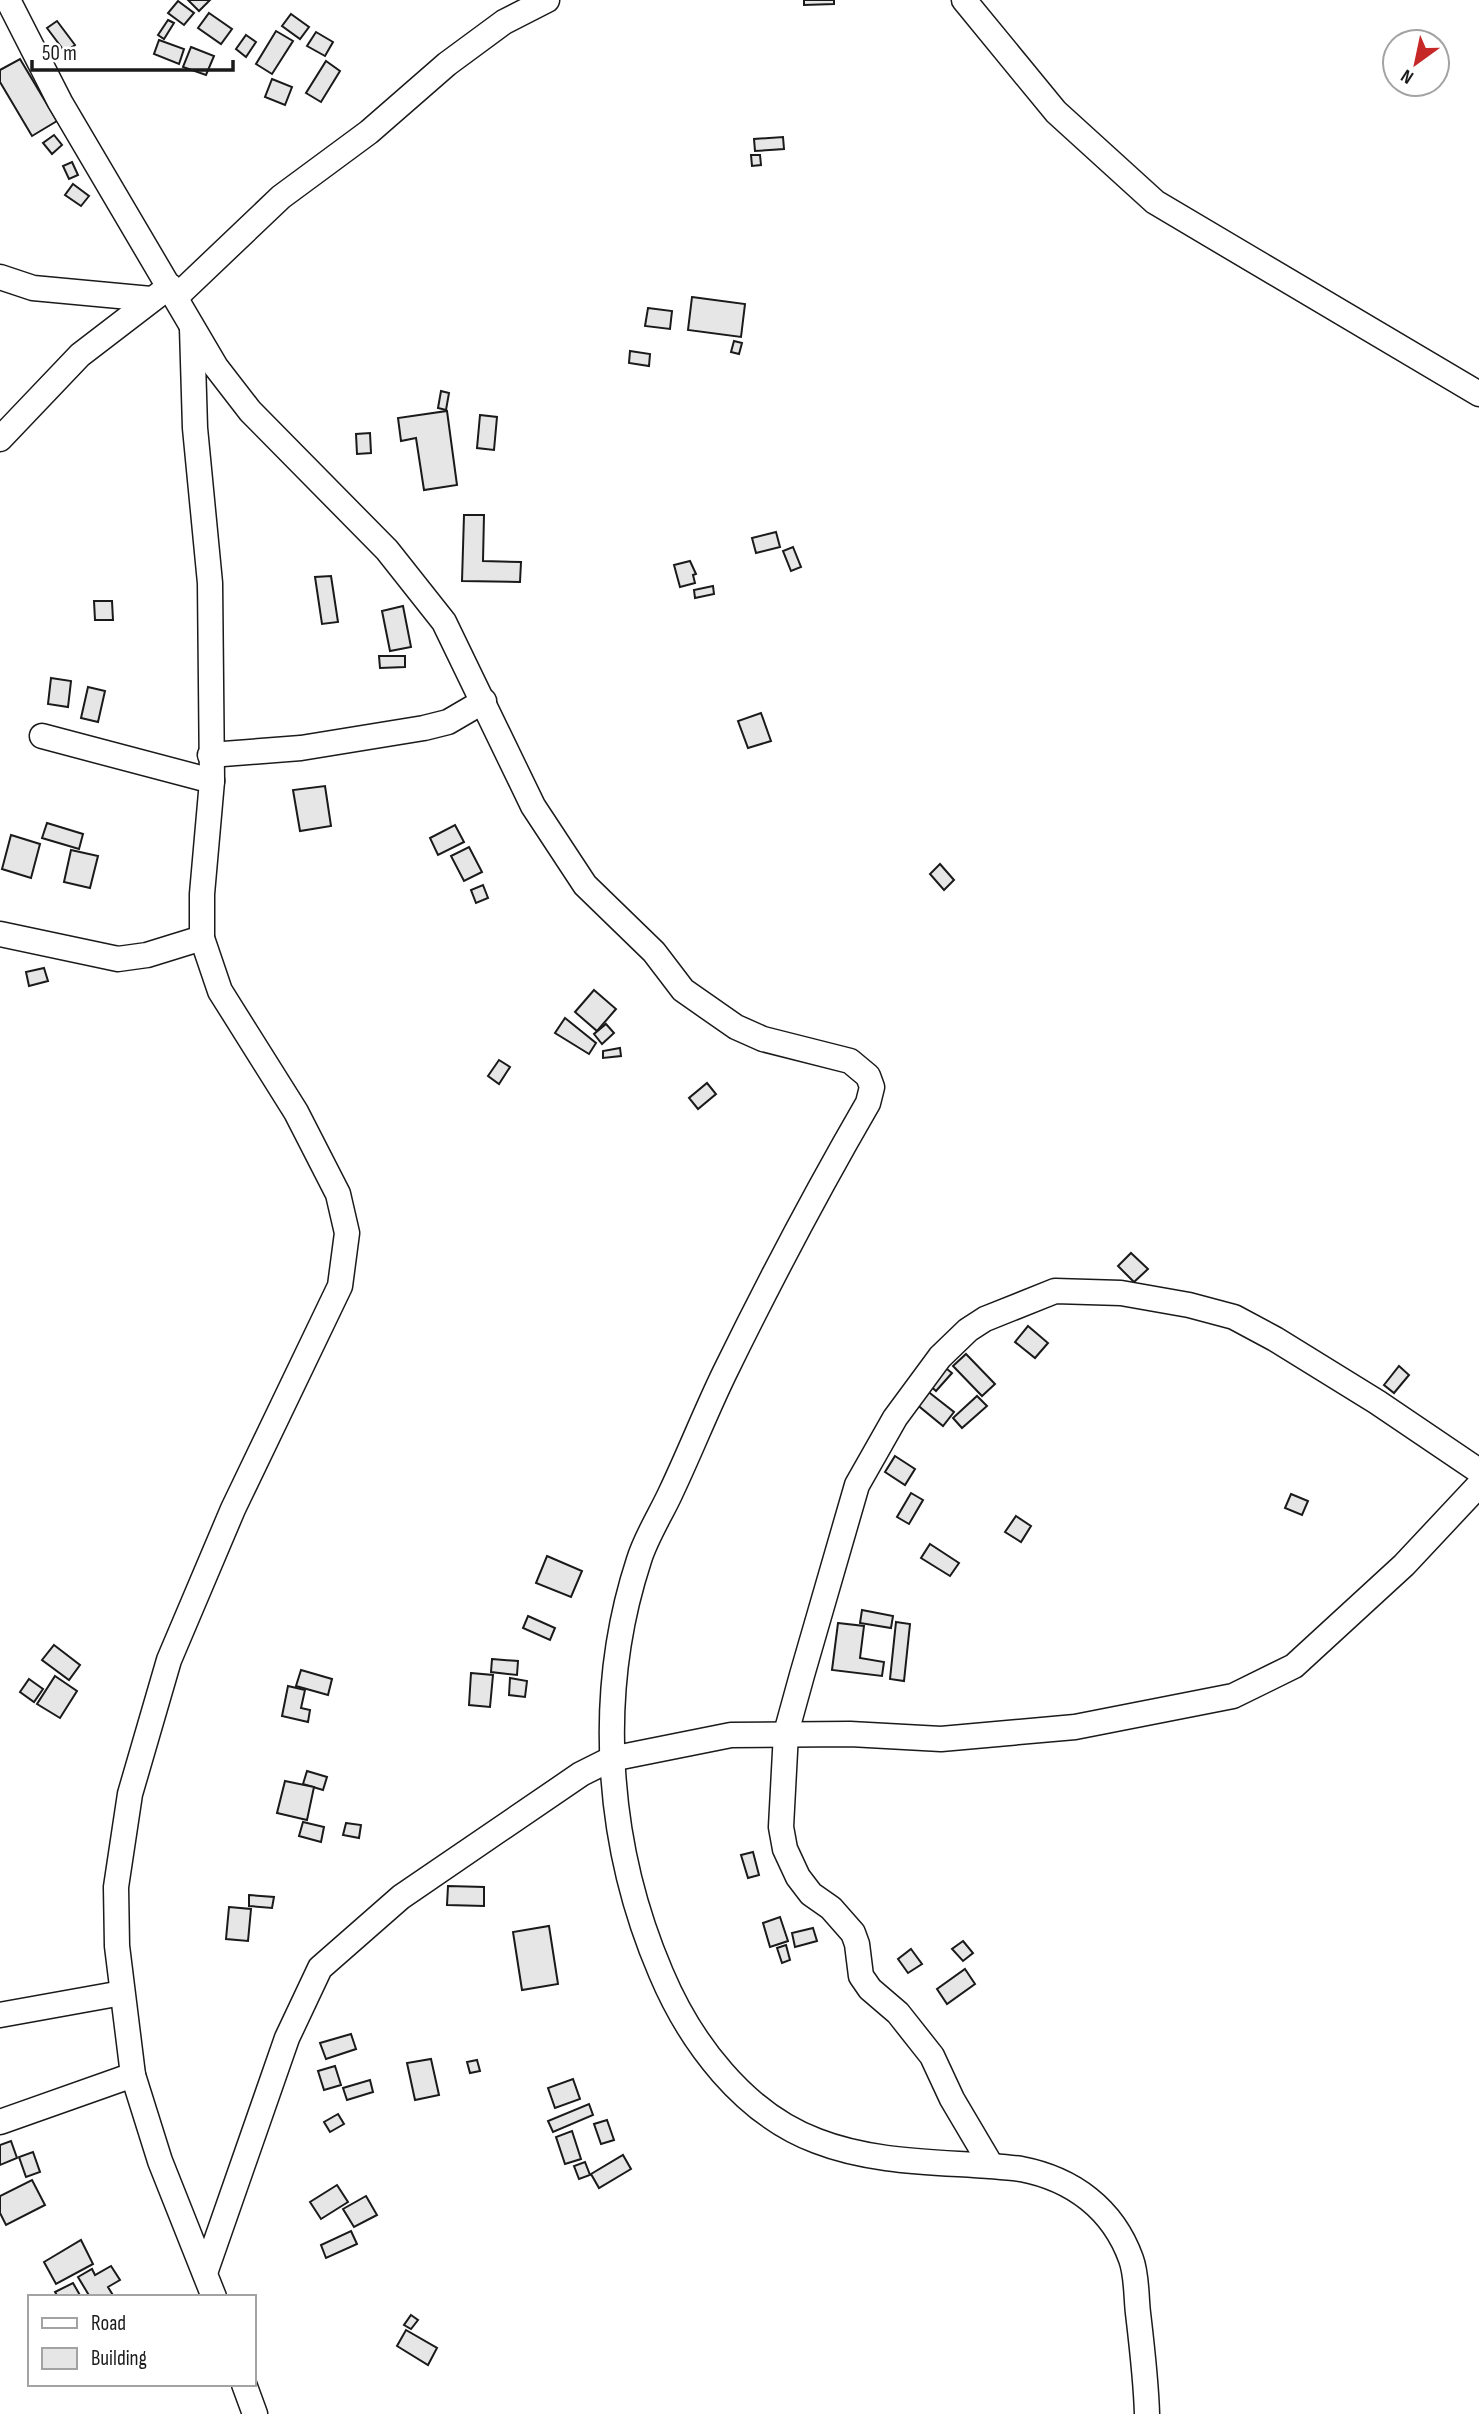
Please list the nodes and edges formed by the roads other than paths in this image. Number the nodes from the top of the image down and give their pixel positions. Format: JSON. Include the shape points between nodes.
{"nodes":[{"id":1,"x":8,"y":0,"type":"edge"},
{"id":2,"x":547,"y":0,"type":"edge"},
{"id":3,"x":964,"y":0,"type":"edge"},
{"id":4,"x":0,"y":276,"type":"edge"},
{"id":5,"x":166,"y":294,"type":"junction"},
{"id":6,"x":192,"y":324,"type":"junction"},
{"id":7,"x":1479,"y":394,"type":"edge"},
{"id":8,"x":0,"y":439,"type":"edge"},
{"id":9,"x":484,"y":701,"type":"junction"},
{"id":10,"x":42,"y":736,"type":"dead end"},
{"id":11,"x":210,"y":755,"type":"junction"},
{"id":12,"x":212,"y":781,"type":"junction"},
{"id":13,"x":0,"y":934,"type":"edge"},
{"id":14,"x":202,"y":938,"type":"junction"},
{"id":15,"x":1479,"y":1471,"type":"edge"},
{"id":16,"x":1479,"y":1485,"type":"edge"},
{"id":17,"x":786,"y":1733,"type":"junction"},
{"id":18,"x":611,"y":1759,"type":"junction"},
{"id":19,"x":122,"y":1993,"type":"junction"},
{"id":20,"x":0,"y":2015,"type":"edge"},
{"id":21,"x":133,"y":2075,"type":"junction"},
{"id":22,"x":0,"y":2122,"type":"edge"},
{"id":23,"x":990,"y":2165,"type":"junction"},
{"id":24,"x":205,"y":2273,"type":"junction"},
{"id":25,"x":213,"y":2295,"type":"edge"},
{"id":26,"x":245,"y":2386,"type":"edge"},
{"id":27,"x":255,"y":2414,"type":"edge"},
{"id":28,"x":1147,"y":2414,"type":"edge"}],
"edges":[{"from":1,"to":5,"type":"street"},
{"from":2,"to":5,"type":"street","via":[[504,22],[447,64]]},
{"from":3,"to":7,"type":"street","via":[[1056,112],[1156,202]]},
{"from":4,"to":5,"type":"street","via":[[33,288]]},
{"from":5,"to":6,"type":"street"},
{"from":5,"to":8,"type":"street","via":[[80,355]]},
{"from":6,"to":9,"type":"street","via":[[216,367],[250,411],[387,550],[444,622]]},
{"from":6,"to":11,"type":"street","via":[[195,428],[210,583]]},
{"from":9,"to":11,"type":"street","via":[[448,722],[424,728],[292,749]]},
{"from":9,"to":18,"type":"street","via":[[533,806],[585,885],[654,952],[683,990],[762,1040],[850,1060],[869,1076],[872,1087],[868,1103],[800,1221],[736,1349],[639,1559],[611,1714]]},
{"from":10,"to":12,"type":"street"},
{"from":11,"to":12,"type":"street"},
{"from":12,"to":14,"type":"street"},
{"from":13,"to":14,"type":"street","via":[[118,959]]},
{"from":14,"to":19,"type":"street","via":[[220,991],[296,1112],[338,1194],[347,1233],[345,1261],[340,1286],[201,1580],[169,1660],[130,1794],[116,1887]]},
{"from":15,"to":17,"type":"street","via":[[1377,1402],[1234,1317],[1154,1298],[1089,1290],[1055,1291],[1020,1303],[968,1330],[940,1357],[864,1468]]},
{"from":16,"to":17,"type":"street","via":[[1404,1565],[1294,1666],[1234,1696],[1075,1727],[941,1739]]},
{"from":17,"to":18,"type":"street","via":[[719,1736]]},
{"from":17,"to":23,"type":"street","via":[[781,1827],[798,1877],[853,1933],[861,1976],[932,2056]]},
{"from":18,"to":23,"type":"street","via":[[628,1875],[653,1956],[685,2020],[743,2094],[776,2121],[814,2141],[856,2154]]},
{"from":18,"to":24,"type":"street","via":[[565,1785],[401,1897],[320,1968],[283,2050]]},
{"from":19,"to":20,"type":"street"},
{"from":19,"to":21,"type":"street"},
{"from":21,"to":22,"type":"street"},
{"from":21,"to":24,"type":"street","via":[[160,2161]]},
{"from":23,"to":28,"type":"street","via":[[1048,2174],[1089,2196],[1109,2217],[1132,2260]]},
{"from":24,"to":25,"type":"street"},
{"from":26,"to":27,"type":"street"}]}
